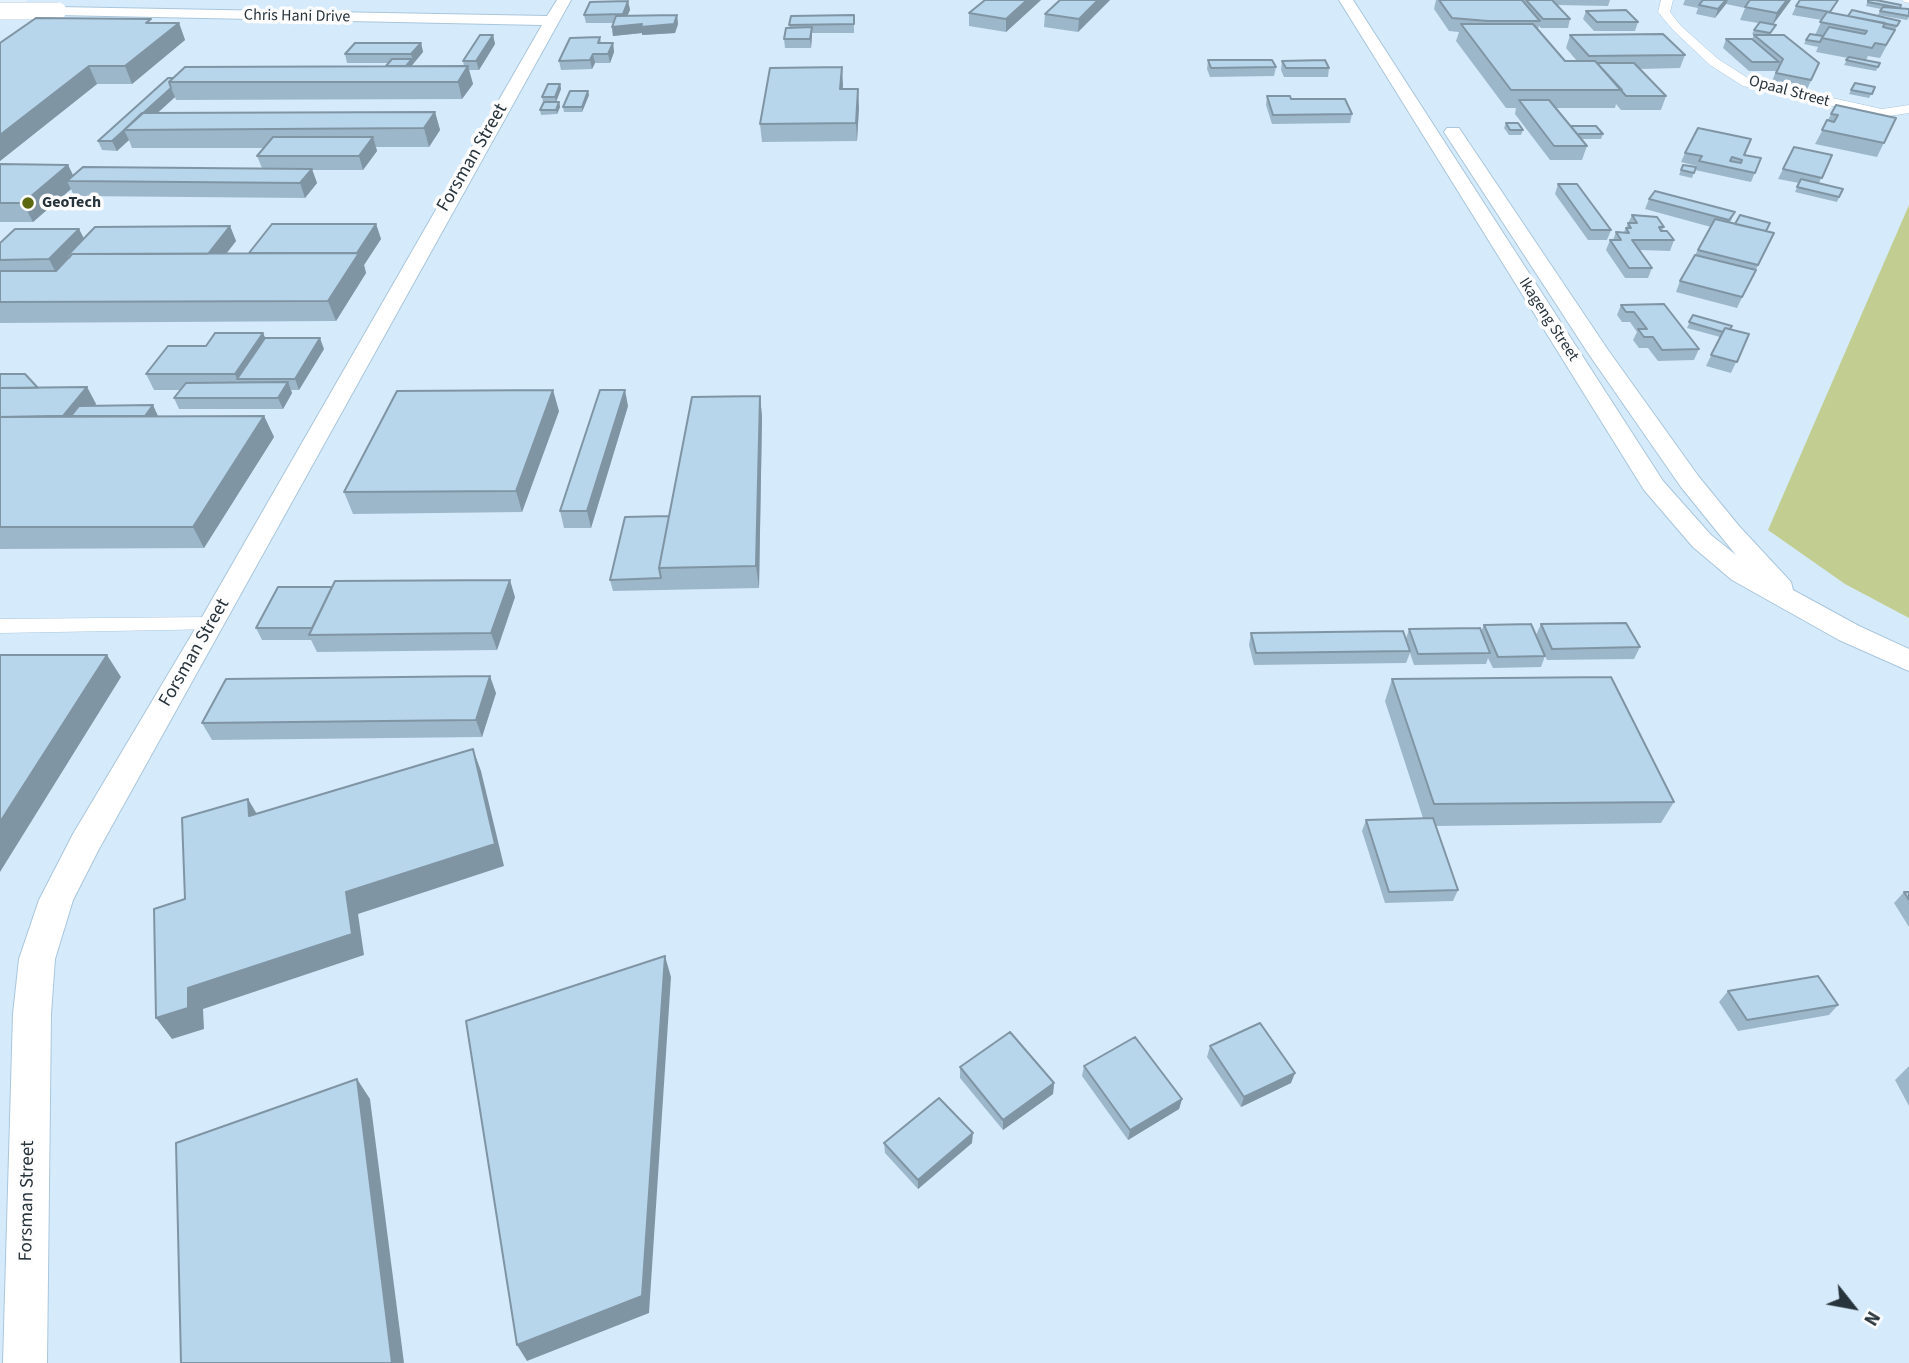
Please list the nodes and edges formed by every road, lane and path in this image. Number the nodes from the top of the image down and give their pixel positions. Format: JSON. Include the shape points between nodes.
{"nodes":[{"id":1,"x":24,"y":0,"type":"edge"},
{"id":2,"x":1667,"y":0,"type":"edge"},
{"id":3,"x":1359,"y":3,"type":"edge"},
{"id":4,"x":0,"y":10,"type":"edge"},
{"id":5,"x":559,"y":10,"type":"edge"},
{"id":6,"x":0,"y":17,"type":"edge"},
{"id":7,"x":1909,"y":109,"type":"edge"},
{"id":8,"x":1793,"y":601,"type":"junction"},
{"id":9,"x":212,"y":624,"type":"junction"},
{"id":10,"x":0,"y":626,"type":"edge"},
{"id":11,"x":1909,"y":661,"type":"edge"},
{"id":12,"x":24,"y":1363,"type":"edge"}],
"edges":[{"from":1,"to":6,"type":"street"},
{"from":2,"to":7,"type":"street","name":"Opaal Street","via":[[1664,12],[1677,28],[1714,62],[1747,83],[1861,110]]},
{"from":3,"to":8,"type":"street","name":"Ikageng Street","via":[[1690,482]]},
{"from":3,"to":8,"type":"street","name":"Ikageng Street","via":[[1653,485],[1720,558]]},
{"from":4,"to":5,"type":"street","name":"Chris Hani Drive","bridge":true},
{"from":5,"to":9,"type":"street","name":"Forsman Street"},
{"from":8,"to":11,"type":"street","name":"Ikageng Street"},
{"from":9,"to":10,"type":"street"},
{"from":9,"to":12,"type":"street","name":"Forsman Street","via":[[85,843],[56,900],[37,959]]}]}
